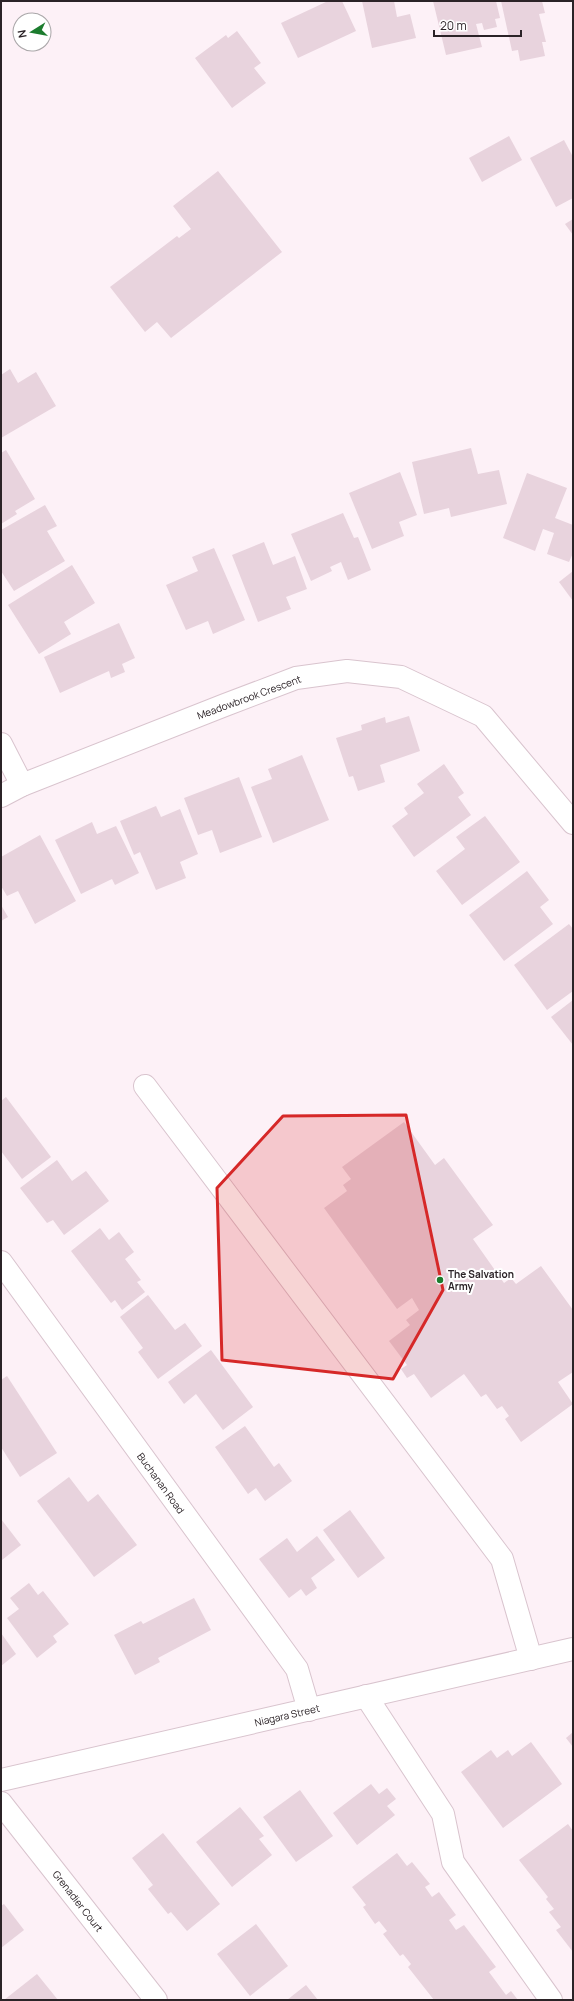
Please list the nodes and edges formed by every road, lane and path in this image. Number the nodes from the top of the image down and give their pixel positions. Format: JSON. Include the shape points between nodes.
{"nodes":[{"id":1,"x":1,"y":744,"type":"edge"},
{"id":2,"x":22,"y":785,"type":"junction"},
{"id":3,"x":1,"y":796,"type":"edge"},
{"id":4,"x":573,"y":823,"type":"edge"},
{"id":5,"x":145,"y":1086,"type":"dead end"},
{"id":6,"x":1,"y":1262,"type":"edge"},
{"id":7,"x":573,"y":1649,"type":"edge"},
{"id":8,"x":531,"y":1659,"type":"junction"},
{"id":9,"x":366,"y":1696,"type":"junction"},
{"id":10,"x":309,"y":1710,"type":"junction"},
{"id":11,"x":1,"y":1780,"type":"edge"},
{"id":12,"x":1,"y":1803,"type":"edge"},
{"id":13,"x":156,"y":2000,"type":"edge"},
{"id":14,"x":551,"y":2000,"type":"edge"}],
"edges":[{"from":1,"to":2,"type":"street"},
{"from":2,"to":3,"type":"street","name":"Meadowbrook Crescent"},
{"from":2,"to":4,"type":"street","name":"Meadowbrook Crescent","via":[[296,678],[347,671],[401,677],[483,716]]},
{"from":5,"to":8,"type":"street","via":[[502,1559]]},
{"from":6,"to":10,"type":"street","name":"Buchanan Road","via":[[297,1669]]},
{"from":7,"to":8,"type":"street","name":"Niagara Street"},
{"from":8,"to":9,"type":"street","name":"Niagara Street"},
{"from":9,"to":10,"type":"street","name":"Niagara Street"},
{"from":9,"to":14,"type":"street","via":[[443,1814],[453,1862]]},
{"from":10,"to":11,"type":"street","name":"Niagara Street"},
{"from":12,"to":13,"type":"street","name":"Grenadier Court"}]}
